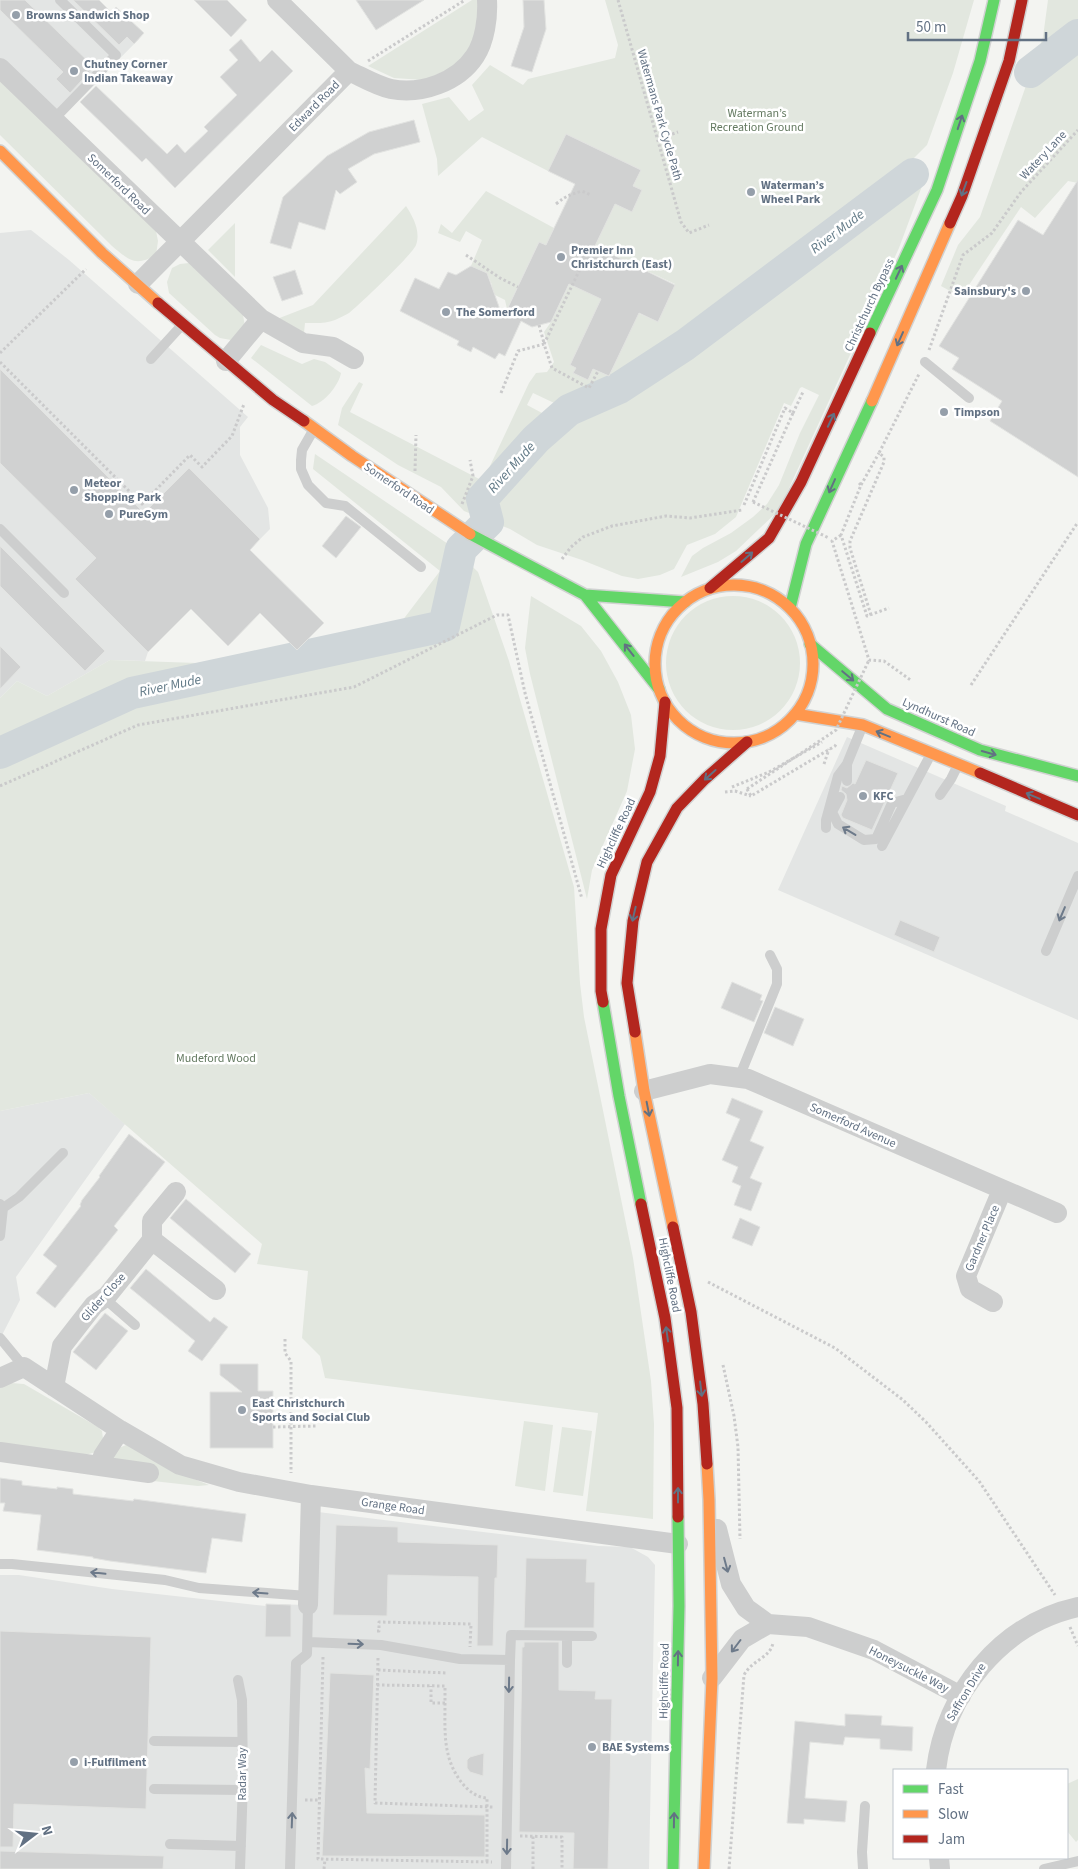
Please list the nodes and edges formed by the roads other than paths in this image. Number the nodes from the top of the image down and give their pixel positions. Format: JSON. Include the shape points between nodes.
{"nodes":[{"id":1,"x":60,"y":0,"type":"edge"},
{"id":2,"x":277,"y":0,"type":"edge"},
{"id":3,"x":487,"y":0,"type":"edge"},
{"id":4,"x":994,"y":0,"type":"edge"},
{"id":5,"x":1022,"y":0,"type":"edge"},
{"id":6,"x":0,"y":68,"type":"edge"},
{"id":7,"x":350,"y":71,"type":"junction"},
{"id":8,"x":53,"y":120,"type":"junction"},
{"id":9,"x":4,"y":163,"type":"edge"},
{"id":10,"x":180,"y":242,"type":"junction"},
{"id":11,"x":138,"y":284,"type":"junction"},
{"id":12,"x":261,"y":320,"type":"junction"},
{"id":13,"x":182,"y":325,"type":"junction"},
{"id":14,"x":151,"y":358,"type":"dead end"},
{"id":15,"x":354,"y":359,"type":"dead end"},
{"id":16,"x":226,"y":361,"type":"junction"},
{"id":17,"x":925,"y":362,"type":"road end"},
{"id":18,"x":969,"y":398,"type":"dead end"},
{"id":19,"x":314,"y":428,"type":"junction"},
{"id":20,"x":0,"y":529,"type":"edge"},
{"id":21,"x":421,"y":567,"type":"dead end"},
{"id":22,"x":710,"y":588,"type":"junction"},
{"id":23,"x":64,"y":593,"type":"dead end"},
{"id":24,"x":585,"y":595,"type":"junction"},
{"id":25,"x":685,"y":602,"type":"junction"},
{"id":26,"x":790,"y":608,"type":"junction"},
{"id":27,"x":810,"y":644,"type":"junction"},
{"id":28,"x":659,"y":689,"type":"junction"},
{"id":29,"x":665,"y":702,"type":"junction"},
{"id":30,"x":795,"y":714,"type":"junction"},
{"id":31,"x":861,"y":731,"type":"junction"},
{"id":32,"x":747,"y":742,"type":"junction"},
{"id":33,"x":932,"y":754,"type":"junction"},
{"id":34,"x":848,"y":764,"type":"junction"},
{"id":35,"x":959,"y":764,"type":"junction"},
{"id":36,"x":1078,"y":776,"type":"edge"},
{"id":37,"x":848,"y":781,"type":"dead end"},
{"id":38,"x":940,"y":795,"type":"dead end"},
{"id":39,"x":840,"y":797,"type":"dead end"},
{"id":40,"x":907,"y":799,"type":"junction"},
{"id":41,"x":1078,"y":815,"type":"edge"},
{"id":42,"x":826,"y":828,"type":"dead end"},
{"id":43,"x":882,"y":846,"type":"dead end"},
{"id":44,"x":1078,"y":876,"type":"edge"},
{"id":45,"x":1046,"y":952,"type":"dead end"},
{"id":46,"x":770,"y":955,"type":"dead end"},
{"id":47,"x":739,"y":1078,"type":"junction"},
{"id":48,"x":644,"y":1091,"type":"junction"},
{"id":49,"x":63,"y":1153,"type":"dead end"},
{"id":50,"x":1002,"y":1190,"type":"junction"},
{"id":51,"x":176,"y":1192,"type":"dead end"},
{"id":52,"x":1,"y":1206,"type":"edge"},
{"id":53,"x":1056,"y":1213,"type":"dead end"},
{"id":54,"x":0,"y":1236,"type":"edge"},
{"id":55,"x":152,"y":1240,"type":"junction"},
{"id":56,"x":216,"y":1290,"type":"dead end"},
{"id":57,"x":104,"y":1298,"type":"junction"},
{"id":58,"x":993,"y":1302,"type":"dead end"},
{"id":59,"x":135,"y":1325,"type":"dead end"},
{"id":60,"x":0,"y":1338,"type":"edge"},
{"id":61,"x":24,"y":1367,"type":"junction"},
{"id":62,"x":0,"y":1378,"type":"edge"},
{"id":63,"x":54,"y":1387,"type":"junction"},
{"id":64,"x":120,"y":1430,"type":"junction"},
{"id":65,"x":0,"y":1452,"type":"edge"},
{"id":66,"x":100,"y":1466,"type":"junction"},
{"id":67,"x":149,"y":1473,"type":"dead end"},
{"id":68,"x":311,"y":1495,"type":"junction"},
{"id":69,"x":709,"y":1500,"type":"junction"},
{"id":70,"x":678,"y":1544,"type":"junction"},
{"id":71,"x":0,"y":1564,"type":"edge"},
{"id":72,"x":308,"y":1600,"type":"junction"},
{"id":73,"x":1070,"y":1609,"type":"edge"},
{"id":74,"x":771,"y":1624,"type":"junction"},
{"id":75,"x":567,"y":1636,"type":"junction"},
{"id":76,"x":592,"y":1636,"type":"dead end"},
{"id":77,"x":308,"y":1642,"type":"junction"},
{"id":78,"x":510,"y":1660,"type":"junction"},
{"id":79,"x":567,"y":1663,"type":"dead end"},
{"id":80,"x":712,"y":1678,"type":"junction"},
{"id":81,"x":238,"y":1680,"type":"dead end"},
{"id":82,"x":961,"y":1696,"type":"junction"},
{"id":83,"x":154,"y":1741,"type":"dead end"},
{"id":84,"x":242,"y":1742,"type":"junction"},
{"id":85,"x":936,"y":1769,"type":"edge"},
{"id":86,"x":154,"y":1789,"type":"dead end"},
{"id":87,"x":243,"y":1790,"type":"junction"},
{"id":88,"x":865,"y":1806,"type":"dead end"},
{"id":89,"x":170,"y":1844,"type":"dead end"},
{"id":90,"x":241,"y":1846,"type":"junction"},
{"id":91,"x":1078,"y":1861,"type":"edge"},
{"id":92,"x":502,"y":1866,"type":"edge"},
{"id":93,"x":240,"y":1869,"type":"edge"},
{"id":94,"x":290,"y":1869,"type":"edge"},
{"id":95,"x":673,"y":1869,"type":"edge"},
{"id":96,"x":704,"y":1869,"type":"edge"},
{"id":97,"x":863,"y":1869,"type":"edge"},
{"id":98,"x":1044,"y":1869,"type":"edge"}],
"edges":[{"from":1,"to":8,"type":"lane","via":[[116,55]]},
{"from":2,"to":7,"type":"street"},
{"from":3,"to":7,"type":"street","name":"Edward Road","via":[[485,26],[476,54],[458,74],[444,82],[416,90],[391,89]]},
{"from":22,"to":4,"type":"main road","name":"Christchurch Bypass","one_way":true,"via":[[769,538],[801,482],[937,190],[980,62]]},
{"from":5,"to":26,"type":"main road","one_way":true,"via":[[1009,61],[962,196],[806,544]]},
{"from":6,"to":8,"type":"street","name":"Somerford Road"},
{"from":7,"to":10,"type":"street","name":"Edward Road"},
{"from":8,"to":10,"type":"street","name":"Somerford Road"},
{"from":9,"to":11,"type":"main road","name":"Somerford Road"},
{"from":10,"to":11,"type":"street","name":"Edward Road"},
{"from":10,"to":12,"type":"street","name":"Somerford Road"},
{"from":11,"to":13,"type":"main road","name":"Somerford Road"},
{"from":12,"to":15,"type":"street","name":"Somerford Road","via":[[303,343],[333,347]]},
{"from":12,"to":16,"type":"street"},
{"from":13,"to":14,"type":"lane"},
{"from":13,"to":16,"type":"main road","name":"Somerford Road"},
{"from":16,"to":19,"type":"main road","name":"Somerford Road","via":[[273,400]]},
{"from":17,"to":18,"type":"lane"},
{"from":19,"to":21,"type":"lane","via":[[302,450],[301,469],[308,485],[326,504],[345,506]]},
{"from":19,"to":24,"type":"main road","name":"Somerford Road","via":[[459,528]]},
{"from":20,"to":23,"type":"lane"},
{"from":22,"to":25,"type":"main road"},
{"from":22,"to":26,"type":"main road","via":[[752,587],[772,595]]},
{"from":24,"to":25,"type":"main road","name":"Somerford Road"},
{"from":28,"to":24,"type":"main road","name":"Somerford Road","one_way":true},
{"from":25,"to":28,"type":"main road","via":[[668,619],[658,641],[655,665]]},
{"from":26,"to":27,"type":"main road","via":[[802,624]]},
{"from":27,"to":30,"type":"main road","via":[[813,669],[808,693]]},
{"from":27,"to":36,"type":"main road","name":"Lyndhurst Road","one_way":true,"via":[[887,709],[980,750]]},
{"from":28,"to":29,"type":"main road"},
{"from":29,"to":32,"type":"main road","via":[[679,721],[699,736],[722,742]]},
{"from":70,"to":29,"type":"main road","name":"Highcliffe Road","one_way":true,"via":[[677,1408],[667,1336],[601,991],[601,929],[611,874],[650,792],[660,756]]},
{"from":30,"to":31,"type":"main road"},
{"from":30,"to":32,"type":"main road","via":[[765,737]]},
{"from":33,"to":31,"type":"main road","one_way":true},
{"from":31,"to":34,"type":"lane"},
{"from":32,"to":48,"type":"main road","name":"Highcliffe Road","one_way":true,"via":[[677,808],[647,862],[633,921],[627,983]]},
{"from":33,"to":35,"type":"main road"},
{"from":33,"to":40,"type":"lane"},
{"from":34,"to":37,"type":"lane"},
{"from":34,"to":42,"type":"lane","via":[[838,776]]},
{"from":35,"to":38,"type":"lane"},
{"from":41,"to":35,"type":"main road","one_way":true},
{"from":40,"to":39,"type":"lane","one_way":true,"via":[[892,804],[876,839],[864,840],[838,824],[832,812]]},
{"from":40,"to":43,"type":"lane"},
{"from":44,"to":45,"type":"lane","one_way":true},
{"from":46,"to":47,"type":"lane","via":[[777,969],[777,984]]},
{"from":47,"to":48,"type":"street","name":"Somerford Avenue","via":[[710,1074]]},
{"from":47,"to":50,"type":"street","name":"Somerford Avenue","via":[[748,1079]]},
{"from":48,"to":69,"type":"main road","name":"Highcliffe Road","one_way":true,"via":[[691,1312],[703,1404]]},
{"from":49,"to":52,"type":"lane","via":[[19,1197]]},
{"from":50,"to":53,"type":"street","name":"Somerford Avenue"},
{"from":50,"to":58,"type":"street","name":"Gardner Place","via":[[966,1276],[970,1289]]},
{"from":51,"to":55,"type":"street","via":[[152,1221]]},
{"from":52,"to":54,"type":"lane"},
{"from":55,"to":56,"type":"street"},
{"from":55,"to":57,"type":"street","name":"Glider Close"},
{"from":57,"to":59,"type":"lane"},
{"from":57,"to":63,"type":"street","name":"Glider Close","via":[[94,1305],[62,1346]]},
{"from":60,"to":61,"type":"lane"},
{"from":61,"to":62,"type":"street"},
{"from":61,"to":63,"type":"street","name":"Grange Road"},
{"from":63,"to":64,"type":"street","name":"Grange Road"},
{"from":64,"to":66,"type":"street"},
{"from":64,"to":68,"type":"street","name":"Grange Road","via":[[180,1465],[239,1482]]},
{"from":65,"to":66,"type":"street"},
{"from":66,"to":67,"type":"street"},
{"from":68,"to":70,"type":"street","name":"Grange Road"},
{"from":68,"to":72,"type":"street"},
{"from":69,"to":74,"type":"street","one_way":true,"via":[[731,1584],[746,1608]]},
{"from":69,"to":80,"type":"main road","name":"Highcliffe Road"},
{"from":95,"to":70,"type":"main road","name":"Highcliffe Road","one_way":true},
{"from":72,"to":71,"type":"lane","one_way":true,"via":[[199,1588],[165,1580]]},
{"from":72,"to":77,"type":"lane"},
{"from":73,"to":82,"type":"street","name":"Saffron Drive","via":[[1009,1639],[986,1660]]},
{"from":74,"to":80,"type":"street","one_way":true,"via":[[742,1639]]},
{"from":74,"to":82,"type":"street","name":"Honeysuckle Way","via":[[808,1627],[874,1650]]},
{"from":75,"to":76,"type":"lane"},
{"from":75,"to":78,"type":"lane","via":[[510,1635]]},
{"from":75,"to":79,"type":"lane"},
{"from":77,"to":78,"type":"lane","one_way":true,"via":[[381,1645],[460,1659]]},
{"from":94,"to":77,"type":"lane","one_way":true,"via":[[296,1663],[307,1654]]},
{"from":78,"to":92,"type":"lane","one_way":true},
{"from":80,"to":96,"type":"main road","name":"Highcliffe Road"},
{"from":81,"to":84,"type":"lane","name":"Radar Way","via":[[242,1700]]},
{"from":82,"to":85,"type":"street","name":"Saffron Drive","via":[[946,1726]]},
{"from":83,"to":84,"type":"lane"},
{"from":84,"to":87,"type":"lane","name":"Radar Way"},
{"from":86,"to":87,"type":"lane"},
{"from":87,"to":90,"type":"lane","name":"Radar Way"},
{"from":88,"to":97,"type":"lane"},
{"from":89,"to":90,"type":"lane"},
{"from":90,"to":93,"type":"lane","name":"Radar Way"},
{"from":91,"to":98,"type":"lane"}]}
